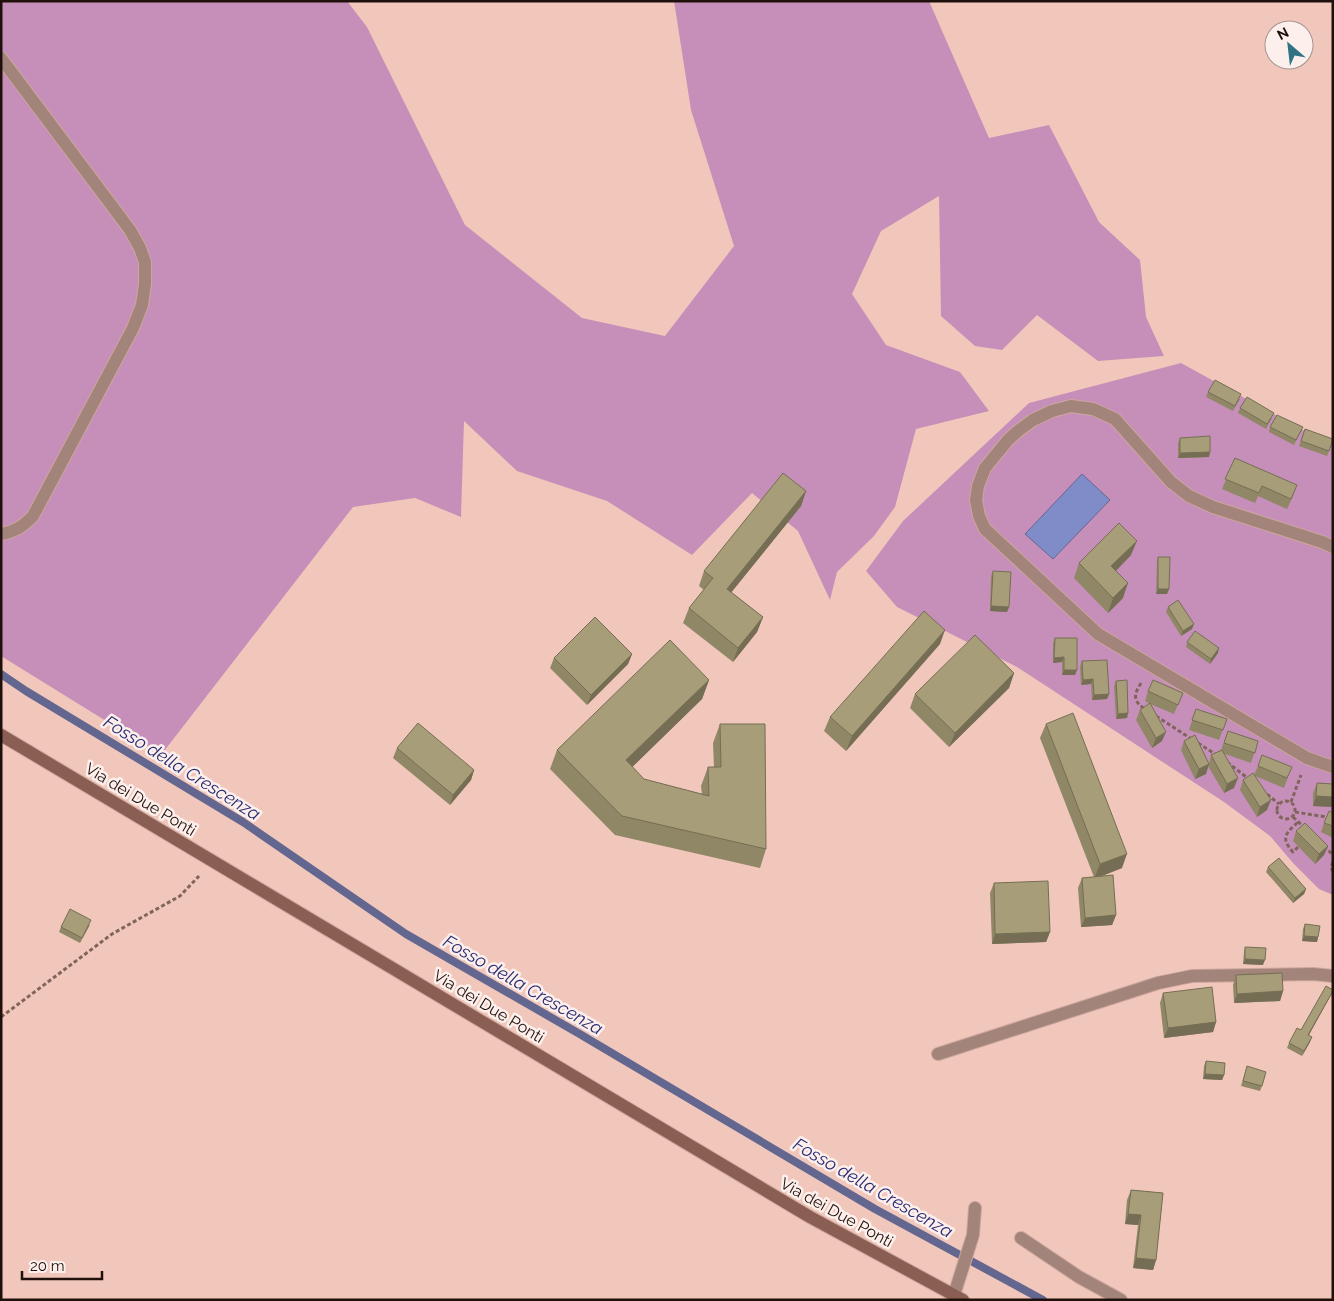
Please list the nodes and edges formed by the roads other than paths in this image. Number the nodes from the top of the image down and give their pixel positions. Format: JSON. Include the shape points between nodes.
{"nodes":[{"id":1,"x":1,"y":58,"type":"edge"},
{"id":2,"x":1,"y":534,"type":"edge"},
{"id":3,"x":1333,"y":547,"type":"edge"},
{"id":4,"x":1,"y":735,"type":"edge"},
{"id":5,"x":1333,"y":768,"type":"edge"},
{"id":6,"x":1333,"y":976,"type":"edge"},
{"id":7,"x":938,"y":1054,"type":"dead end"},
{"id":8,"x":975,"y":1208,"type":"dead end"},
{"id":9,"x":1021,"y":1238,"type":"dead end"},
{"id":10,"x":958,"y":1298,"type":"edge"},
{"id":11,"x":1121,"y":1300,"type":"edge"}],
"edges":[{"from":1,"to":2,"type":"lane","via":[[130,230],[146,262],[142,305],[129,337],[33,516],[22,527]]},
{"from":3,"to":5,"type":"lane","via":[[1189,496],[1171,482],[1115,419],[1093,409],[1071,406],[1034,420],[1008,440],[985,468],[978,486],[976,500],[985,529],[1098,634],[1307,758]]},
{"from":4,"to":10,"type":"street","name":"Via dei Due Ponti","via":[[810,1217]]},
{"from":6,"to":7,"type":"lane","via":[[1192,976],[1150,986]]},
{"from":8,"to":10,"type":"lane","via":[[973,1234],[961,1273]]},
{"from":9,"to":11,"type":"lane","via":[[1079,1277]]}]}
